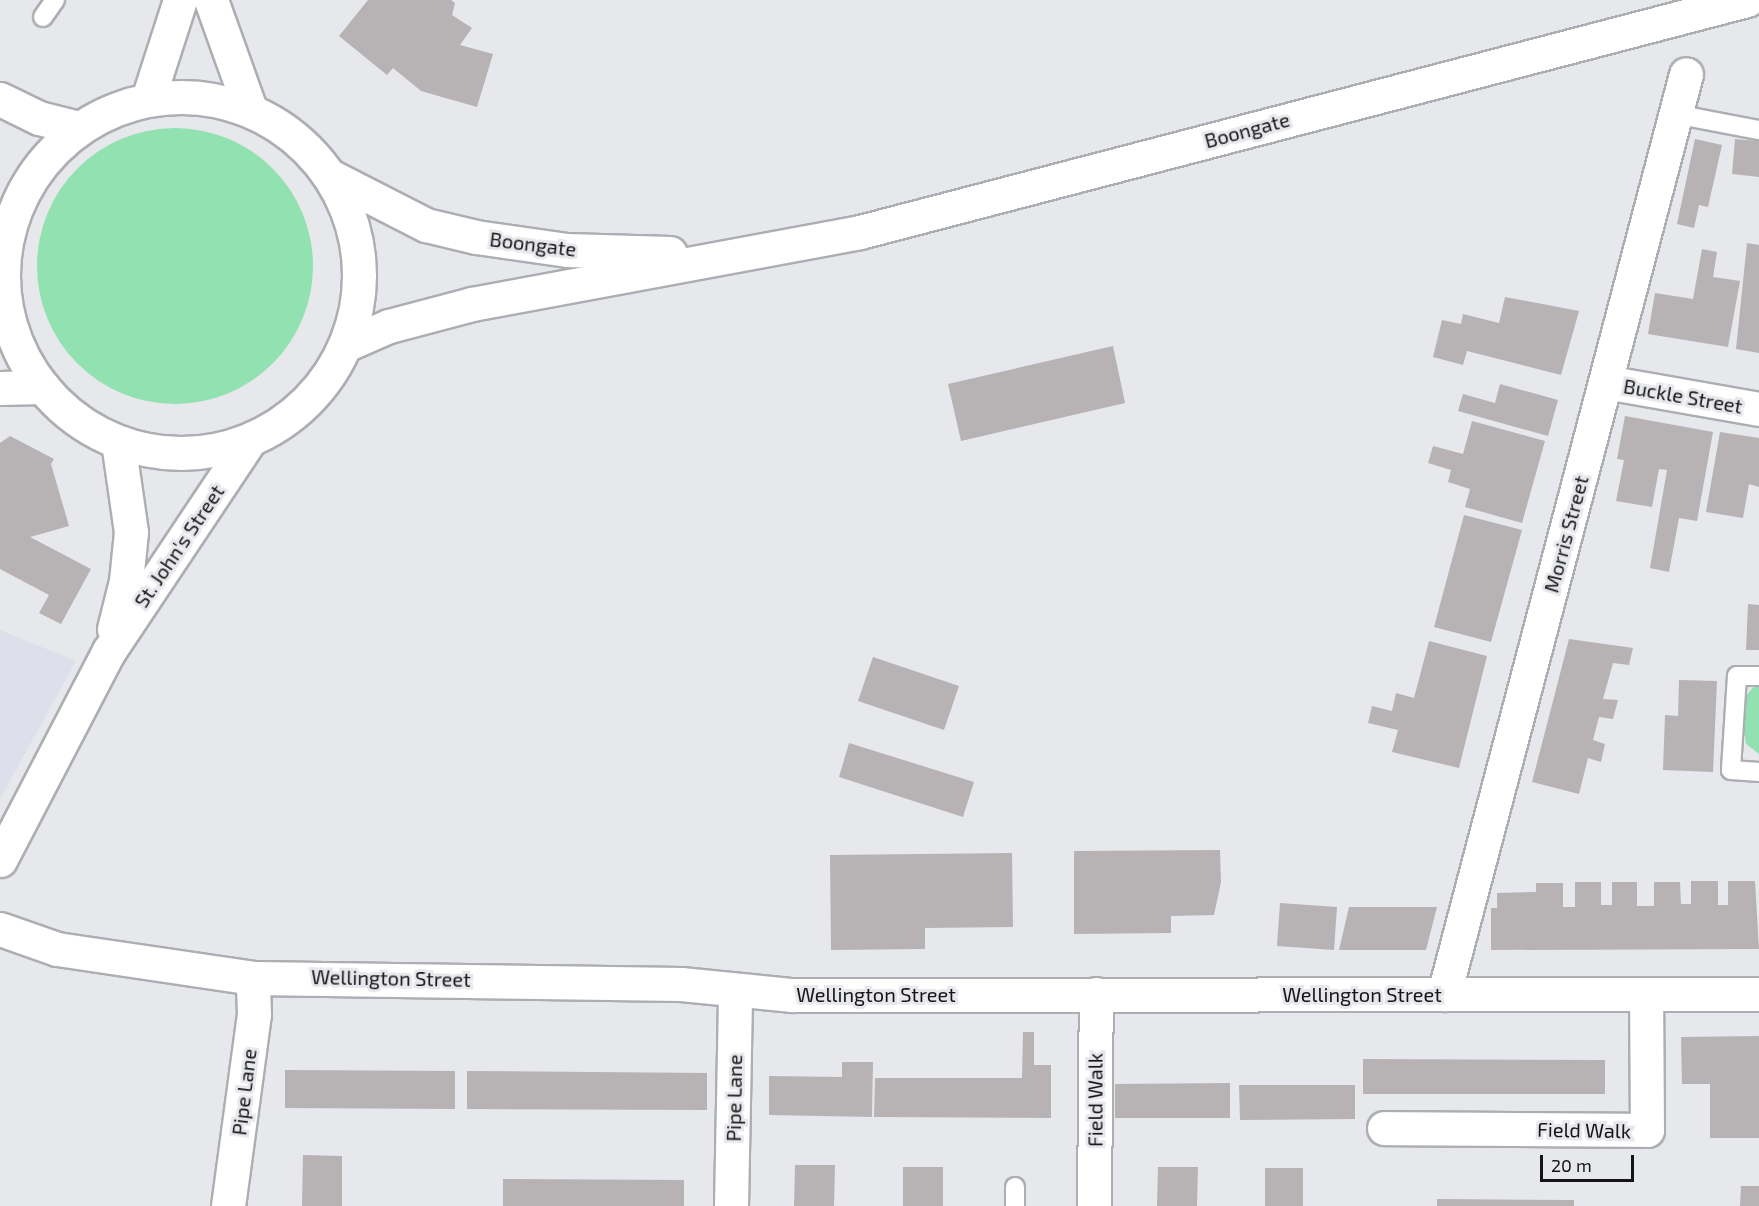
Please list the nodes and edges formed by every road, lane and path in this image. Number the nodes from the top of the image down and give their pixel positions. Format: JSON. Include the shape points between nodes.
{"nodes":[{"id":1,"x":55,"y":0,"type":"edge"},
{"id":2,"x":180,"y":0,"type":"edge"},
{"id":3,"x":211,"y":0,"type":"edge"},
{"id":4,"x":1747,"y":0,"type":"edge"},
{"id":5,"x":43,"y":17,"type":"dead end"},
{"id":6,"x":1686,"y":74,"type":"dead end"},
{"id":7,"x":0,"y":99,"type":"edge"},
{"id":8,"x":147,"y":99,"type":"junction"},
{"id":9,"x":250,"y":109,"type":"junction"},
{"id":10,"x":1675,"y":114,"type":"junction"},
{"id":11,"x":79,"y":128,"type":"junction"},
{"id":12,"x":1759,"y":130,"type":"edge"},
{"id":13,"x":332,"y":177,"type":"junction"},
{"id":14,"x":3,"y":234,"type":"edge"},
{"id":15,"x":746,"y":256,"type":"junction"},
{"id":16,"x":2,"y":294,"type":"edge"},
{"id":17,"x":345,"y":345,"type":"junction"},
{"id":18,"x":1606,"y":382,"type":"junction"},
{"id":19,"x":43,"y":387,"type":"junction"},
{"id":20,"x":0,"y":388,"type":"edge"},
{"id":21,"x":1759,"y":409,"type":"edge"},
{"id":22,"x":249,"y":441,"type":"junction"},
{"id":23,"x":118,"y":442,"type":"junction"},
{"id":24,"x":109,"y":651,"type":"junction"},
{"id":25,"x":1759,"y":676,"type":"edge"},
{"id":26,"x":1759,"y":772,"type":"edge"},
{"id":27,"x":0,"y":860,"type":"edge"},
{"id":28,"x":0,"y":929,"type":"edge"},
{"id":29,"x":253,"y":978,"type":"junction"},
{"id":30,"x":735,"y":990,"type":"junction"},
{"id":31,"x":1096,"y":994,"type":"junction"},
{"id":32,"x":1444,"y":994,"type":"junction"},
{"id":33,"x":1646,"y":994,"type":"junction"},
{"id":34,"x":1759,"y":994,"type":"edge"},
{"id":35,"x":1384,"y":1128,"type":"dead end"},
{"id":36,"x":1015,"y":1187,"type":"dead end"},
{"id":37,"x":228,"y":1206,"type":"edge"},
{"id":38,"x":731,"y":1206,"type":"edge"},
{"id":39,"x":1015,"y":1206,"type":"edge"},
{"id":40,"x":1094,"y":1206,"type":"edge"}],
"edges":[{"from":1,"to":5,"type":"lane"},
{"from":2,"to":8,"type":"street"},
{"from":3,"to":9,"type":"street"},
{"from":4,"to":15,"type":"street","name":"Boongate","via":[[861,232]]},
{"from":6,"to":10,"type":"street","name":"Morris Street"},
{"from":7,"to":11,"type":"street","via":[[39,118]]},
{"from":8,"to":9,"type":"street","via":[[200,97]]},
{"from":8,"to":11,"type":"street","via":[[112,110]]},
{"from":9,"to":13,"type":"street","via":[[296,137]]},
{"from":10,"to":12,"type":"lane"},
{"from":10,"to":18,"type":"street","name":"Morris Street"},
{"from":11,"to":14,"type":"street","via":[[45,159],[19,198]]},
{"from":13,"to":15,"type":"street","name":"Boongate","via":[[426,225],[476,237],[567,250]]},
{"from":13,"to":17,"type":"street","via":[[354,228],[361,283]]},
{"from":14,"to":16,"type":"street"},
{"from":15,"to":17,"type":"street","name":"Boongate","via":[[482,302],[389,326]]},
{"from":16,"to":19,"type":"street","via":[[14,338]]},
{"from":17,"to":22,"type":"street","via":[[322,385],[289,418]]},
{"from":18,"to":21,"type":"street","name":"Buckle Street"},
{"from":18,"to":32,"type":"street","name":"Morris Street"},
{"from":19,"to":20,"type":"street"},
{"from":19,"to":23,"type":"street","via":[[68,414]]},
{"from":22,"to":23,"type":"street","via":[[206,452],[162,452]]},
{"from":22,"to":24,"type":"street","name":"St. John's Street"},
{"from":23,"to":24,"type":"street","name":"St. John's Street","via":[[131,532],[126,581]]},
{"from":24,"to":27,"type":"street","name":"St. John's Street"},
{"from":25,"to":26,"type":"lane","via":[[1737,676],[1731,770]]},
{"from":28,"to":29,"type":"street","name":"Wellington Street","via":[[57,949]]},
{"from":29,"to":30,"type":"street","name":"Wellington Street","via":[[657,984]]},
{"from":29,"to":37,"type":"street","name":"Pipe Lane","via":[[254,1014]]},
{"from":30,"to":31,"type":"street","name":"Wellington Street","via":[[792,995]]},
{"from":30,"to":38,"type":"street","name":"Pipe Lane"},
{"from":31,"to":32,"type":"street","name":"Wellington Street"},
{"from":31,"to":40,"type":"street","name":"Field Walk"},
{"from":32,"to":33,"type":"street","name":"Wellington Street"},
{"from":33,"to":34,"type":"street","name":"Wellington Street"},
{"from":33,"to":35,"type":"street","name":"Field Walk","via":[[1647,1130]]},
{"from":36,"to":39,"type":"lane"}]}
